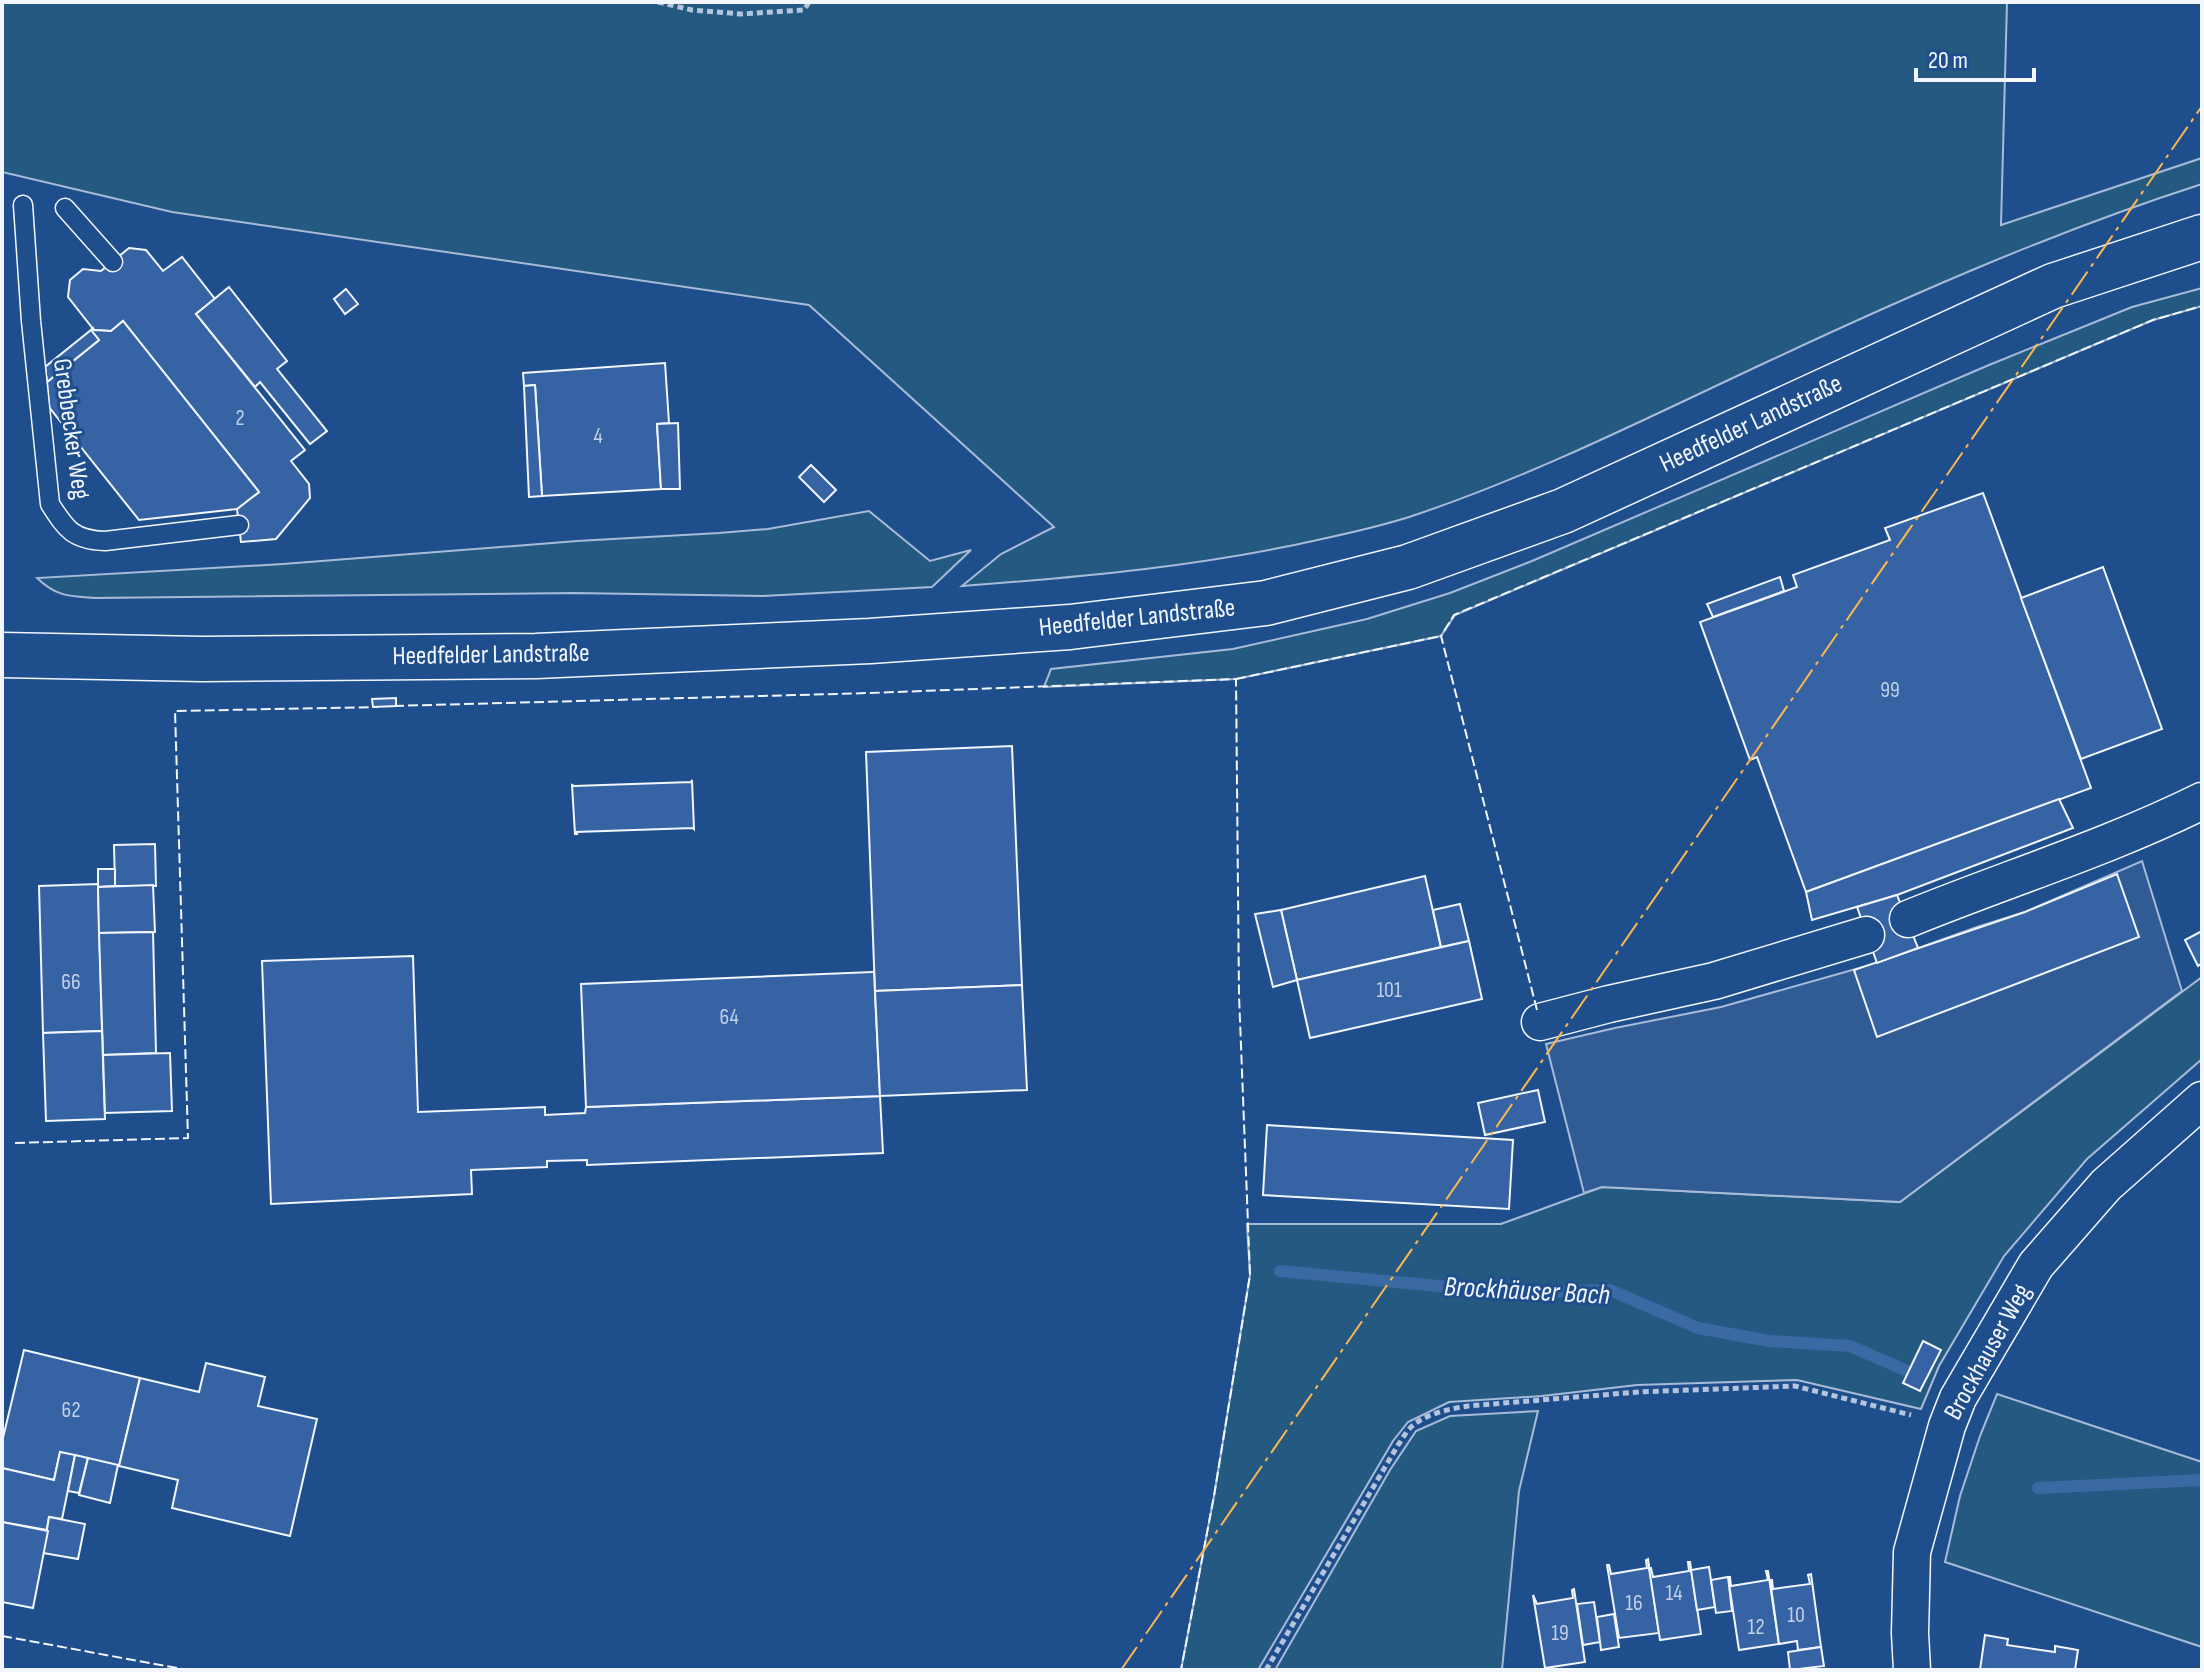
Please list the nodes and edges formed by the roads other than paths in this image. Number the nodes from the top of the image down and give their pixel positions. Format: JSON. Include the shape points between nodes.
{"nodes":[{"id":1,"x":23,"y":205,"type":"dead end"},
{"id":2,"x":65,"y":208,"type":"dead end"},
{"id":3,"x":2202,"y":237,"type":"edge"},
{"id":4,"x":113,"y":262,"type":"dead end"},
{"id":5,"x":239,"y":525,"type":"dead end"},
{"id":6,"x":2,"y":655,"type":"edge"},
{"id":7,"x":2202,"y":801,"type":"edge"},
{"id":8,"x":1908,"y":919,"type":"dead end"},
{"id":9,"x":1866,"y":935,"type":"dead end"},
{"id":10,"x":1540,"y":1022,"type":"dead end"},
{"id":11,"x":2202,"y":1100,"type":"edge"},
{"id":12,"x":1912,"y":1670,"type":"edge"}],
"edges":[{"from":1,"to":5,"type":"lane","name":"Grebbecker Weg","via":[[50,504],[62,524],[75,536],[105,541]]},
{"from":2,"to":4,"type":"lane"},
{"from":3,"to":6,"type":"main road","name":"Heedfelder Landstraße","via":[[2053,286],[1563,511],[1408,567],[1266,603],[1070,627],[536,656]]},
{"from":7,"to":8,"type":"street","via":[[2113,842]]},
{"from":9,"to":10,"type":"street","via":[[1714,981]]},
{"from":11,"to":12,"type":"street","name":"Brockhauser Weg","via":[[2123,1168],[2036,1265],[1958,1398],[1912,1552]]}]}
